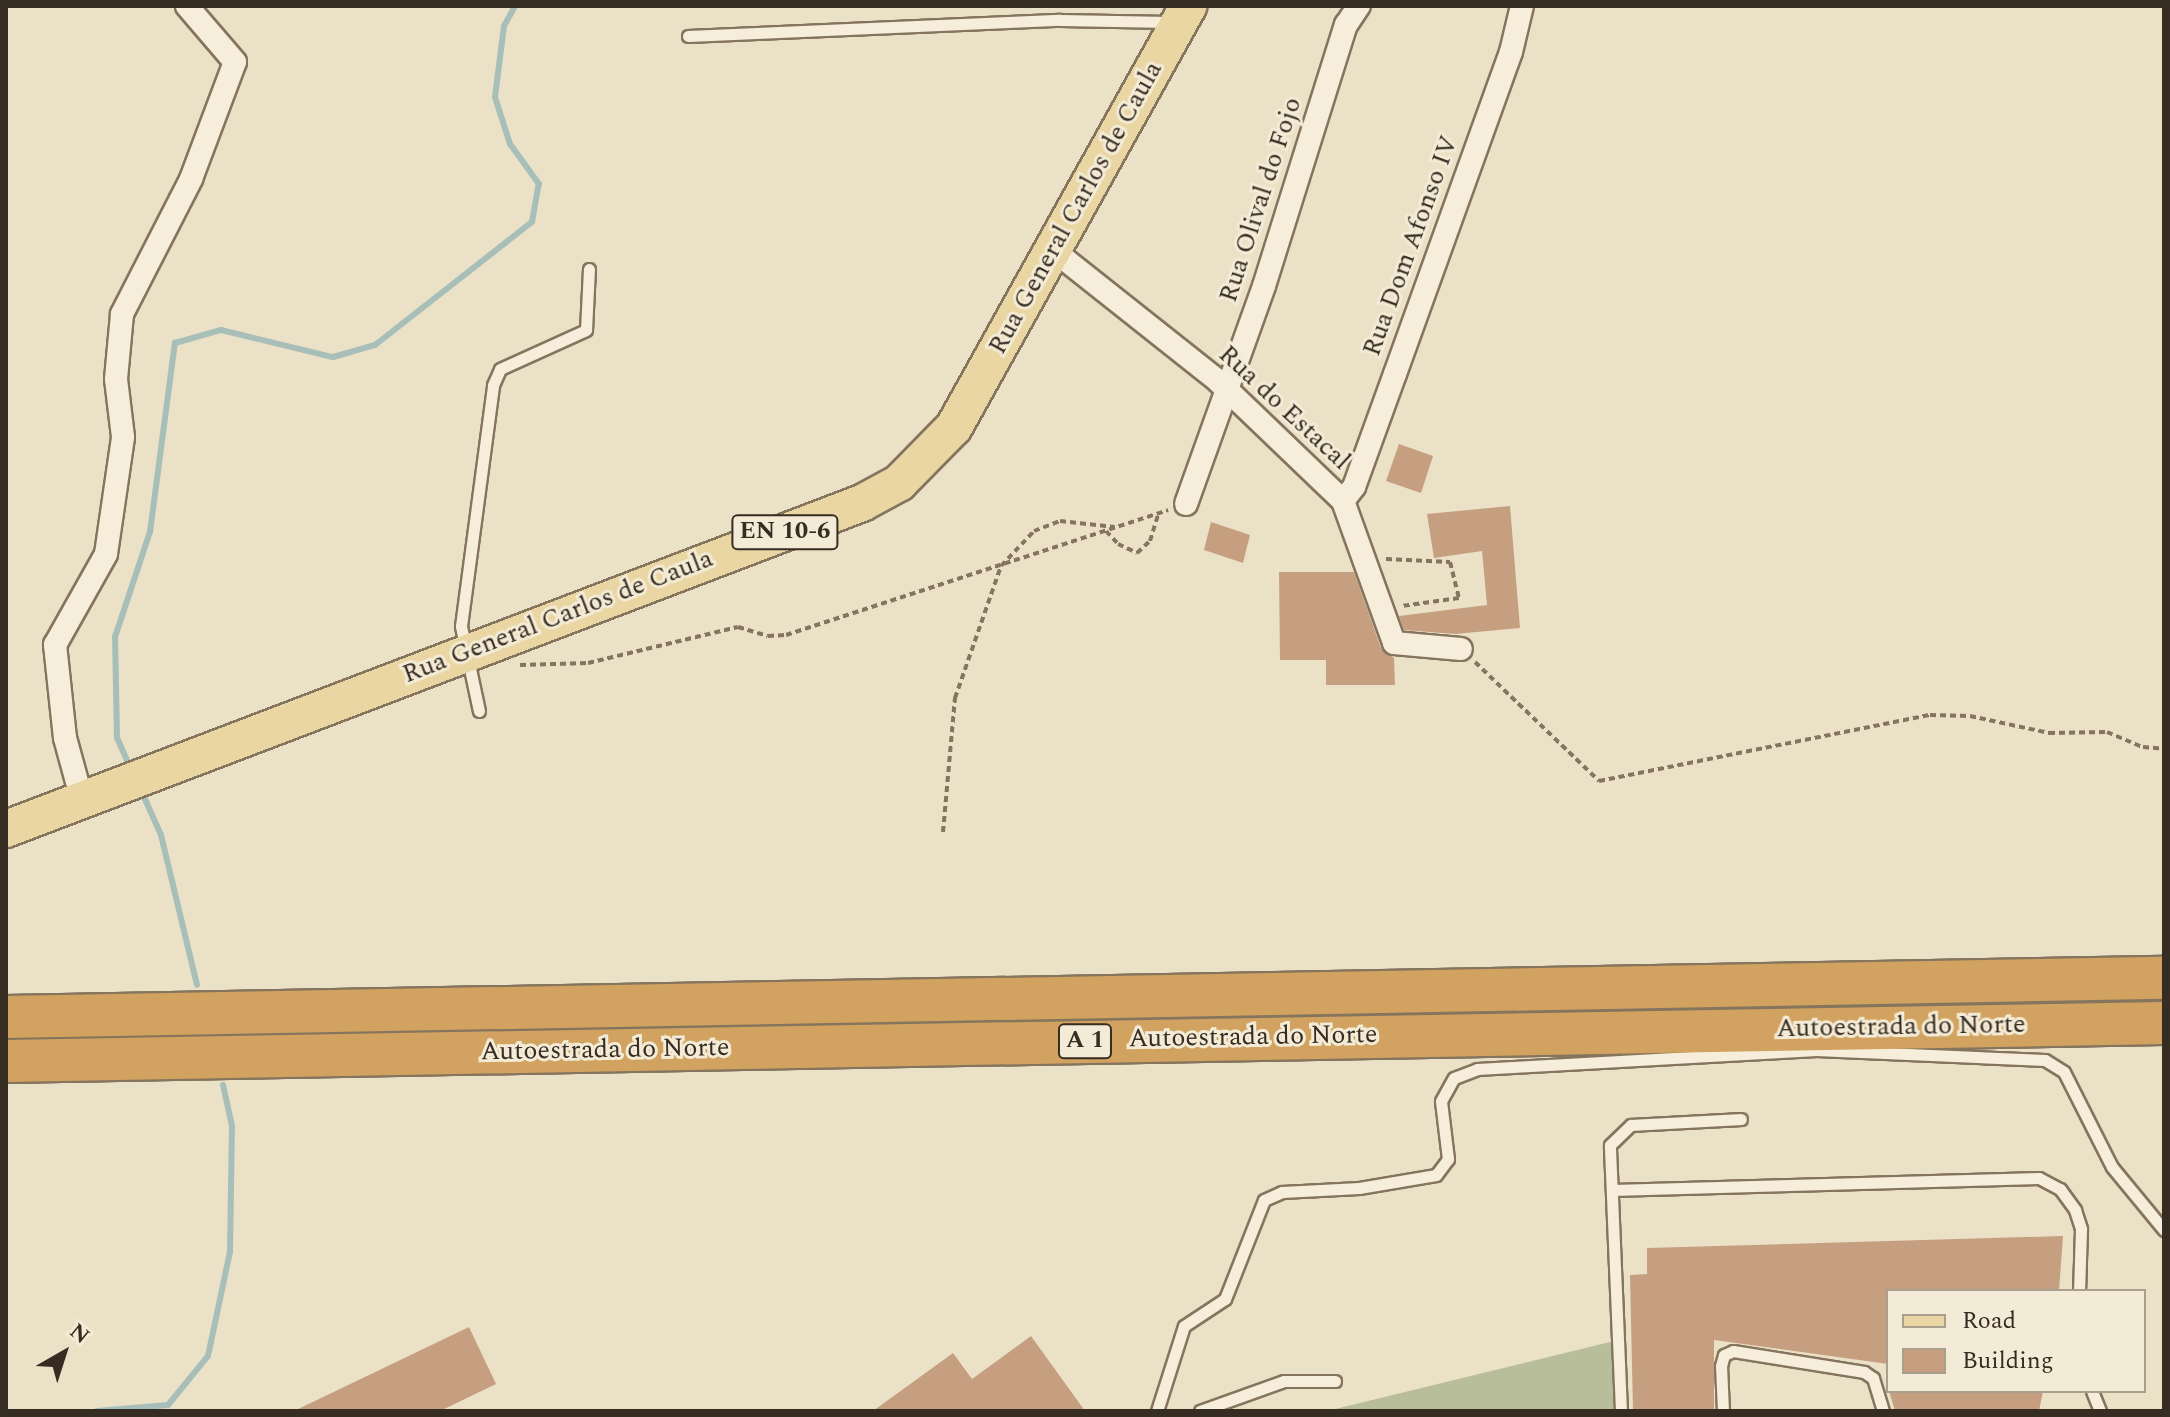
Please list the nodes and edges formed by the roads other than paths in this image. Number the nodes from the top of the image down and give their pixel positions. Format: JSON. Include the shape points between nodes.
{"nodes":[{"id":1,"x":187,"y":6,"type":"edge"},
{"id":2,"x":1359,"y":6,"type":"edge"},
{"id":3,"x":1522,"y":6,"type":"edge"},
{"id":4,"x":1183,"y":14,"type":"edge"},
{"id":5,"x":688,"y":36,"type":"dead end"},
{"id":6,"x":1053,"y":250,"type":"junction"},
{"id":7,"x":589,"y":269,"type":"dead end"},
{"id":8,"x":1227,"y":390,"type":"junction"},
{"id":9,"x":1343,"y":501,"type":"junction"},
{"id":10,"x":1186,"y":504,"type":"road end"},
{"id":11,"x":1461,"y":649,"type":"road end"},
{"id":12,"x":468,"y":664,"type":"junction"},
{"id":13,"x":479,"y":711,"type":"dead end"},
{"id":14,"x":82,"y":800,"type":"junction"},
{"id":15,"x":6,"y":829,"type":"edge"},
{"id":16,"x":2164,"y":978,"type":"edge"},
{"id":17,"x":6,"y":1017,"type":"edge"},
{"id":18,"x":2164,"y":1023,"type":"edge"},
{"id":19,"x":6,"y":1061,"type":"edge"},
{"id":20,"x":1741,"y":1119,"type":"dead end"},
{"id":21,"x":1612,"y":1190,"type":"junction"},
{"id":22,"x":2164,"y":1230,"type":"edge"},
{"id":23,"x":2079,"y":1289,"type":"edge"},
{"id":24,"x":1335,"y":1381,"type":"dead end"},
{"id":25,"x":1157,"y":1411,"type":"edge"},
{"id":26,"x":1200,"y":1411,"type":"edge"},
{"id":27,"x":1621,"y":1411,"type":"edge"},
{"id":28,"x":1723,"y":1411,"type":"edge"},
{"id":29,"x":1883,"y":1411,"type":"edge"}],
"edges":[{"from":1,"to":14,"type":"street","via":[[235,62],[191,179],[122,314],[116,379],[123,437],[106,554],[55,645],[65,738]]},
{"from":2,"to":8,"type":"street","name":"Rua Olival do Fojo","via":[[1346,25]]},
{"from":3,"to":9,"type":"street","name":"Rua Dom Afonso IV","via":[[1511,52],[1400,360],[1354,487]]},
{"from":4,"to":5,"type":"lane"},
{"from":4,"to":6,"type":"main road","name":"Rua General Carlos de Caula","number":"EN 10-6"},
{"from":6,"to":8,"type":"street","name":"Rua do Estacal"},
{"from":6,"to":12,"type":"main road","name":"Rua General Carlos de Caula","number":"EN 10-6","via":[[954,427],[899,483],[862,503]]},
{"from":7,"to":12,"type":"lane","via":[[586,330],[512,362],[496,375],[461,626]]},
{"from":8,"to":9,"type":"street","name":"Rua do Estacal"},
{"from":8,"to":10,"type":"street","name":"Rua Olival do Fojo"},
{"from":9,"to":11,"type":"street","name":"Rua do Estacal","via":[[1394,643]]},
{"from":12,"to":13,"type":"lane"},
{"from":12,"to":14,"type":"main road","name":"Rua General Carlos de Caula","number":"EN 10-6"},
{"from":14,"to":15,"type":"main road","name":"Rua General Carlos de Caula","number":"EN 10-6"},
{"from":16,"to":17,"type":"highway","name":"Autoestrada do Norte","number":"A 1"},
{"from":18,"to":19,"type":"highway","name":"Autoestrada do Norte","number":"A 1"},
{"from":20,"to":21,"type":"lane","via":[[1631,1125],[1610,1145]]},
{"from":21,"to":23,"type":"lane","via":[[2039,1178],[2060,1189],[2075,1210],[2081,1229]]},
{"from":21,"to":27,"type":"lane"},
{"from":22,"to":25,"type":"lane","via":[[2112,1167],[2071,1082],[2045,1060],[1816,1050],[1477,1069],[1454,1078],[1441,1101],[1448,1159],[1436,1175],[1359,1188],[1282,1192],[1264,1200],[1225,1299],[1184,1326]]},
{"from":24,"to":26,"type":"lane","via":[[1284,1381]]},
{"from":28,"to":29,"type":"lane","via":[[1721,1366],[1724,1355],[1733,1351],[1864,1372],[1873,1378]]}]}
